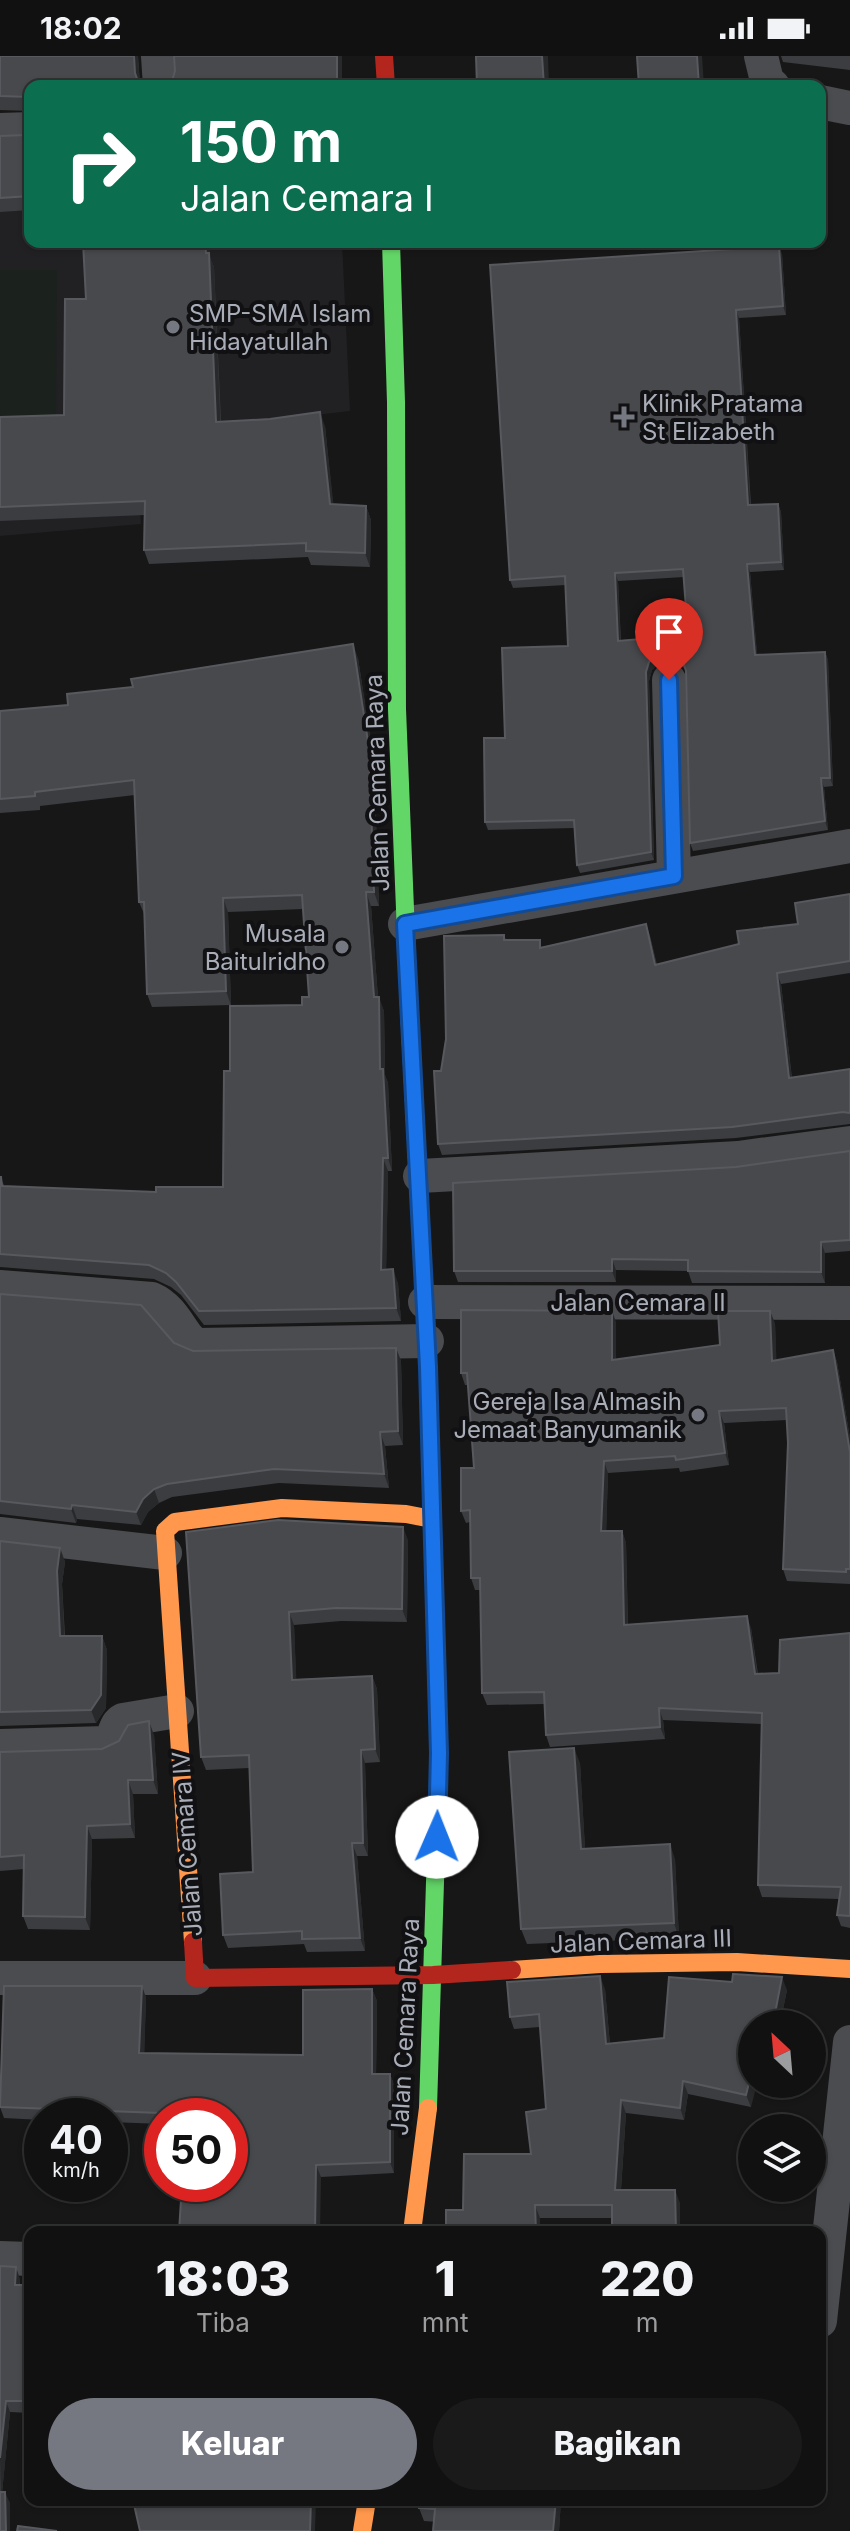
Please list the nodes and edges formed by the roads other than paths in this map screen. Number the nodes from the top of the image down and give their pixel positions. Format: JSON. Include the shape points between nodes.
{"nodes":[{"id":1,"x":158,"y":56,"type":"edge"},
{"id":2,"x":384,"y":56,"type":"edge"},
{"id":3,"x":761,"y":56,"type":"edge"},
{"id":4,"x":160,"y":80,"type":"edge"},
{"id":5,"x":386,"y":80,"type":"edge"},
{"id":6,"x":767,"y":80,"type":"edge"},
{"id":7,"x":826,"y":103,"type":"edge"},
{"id":8,"x":850,"y":108,"type":"edge"},
{"id":9,"x":24,"y":129,"type":"edge"},
{"id":10,"x":0,"y":130,"type":"edge"},
{"id":11,"x":391,"y":248,"type":"edge"},
{"id":12,"x":669,"y":680,"type":"dead end"},
{"id":13,"x":850,"y":846,"type":"edge"},
{"id":14,"x":674,"y":876,"type":"junction"},
{"id":15,"x":405,"y":924,"type":"junction"},
{"id":16,"x":850,"y":1143,"type":"edge"},
{"id":17,"x":420,"y":1176,"type":"junction"},
{"id":18,"x":0,"y":1287,"type":"edge"},
{"id":19,"x":425,"y":1302,"type":"junction"},
{"id":20,"x":850,"y":1303,"type":"edge"},
{"id":21,"x":427,"y":1341,"type":"junction"},
{"id":22,"x":432,"y":1519,"type":"junction"},
{"id":23,"x":0,"y":1534,"type":"edge"},
{"id":24,"x":165,"y":1553,"type":"junction"},
{"id":25,"x":177,"y":1711,"type":"junction"},
{"id":26,"x":0,"y":1746,"type":"edge"},
{"id":27,"x":850,"y":1969,"type":"edge"},
{"id":28,"x":433,"y":1975,"type":"junction"},
{"id":29,"x":0,"y":1978,"type":"edge"},
{"id":30,"x":195,"y":1978,"type":"junction"},
{"id":31,"x":850,"y":2042,"type":"edge"},
{"id":32,"x":413,"y":2226,"type":"edge"},
{"id":33,"x":0,"y":2258,"type":"edge"},
{"id":34,"x":24,"y":2259,"type":"edge"},
{"id":35,"x":826,"y":2265,"type":"edge"},
{"id":36,"x":366,"y":2506,"type":"edge"},
{"id":37,"x":362,"y":2531,"type":"edge"}],
"edges":[{"from":1,"to":4,"type":"street"},
{"from":2,"to":5,"type":"main road"},
{"from":3,"to":6,"type":"street"},
{"from":7,"to":8,"type":"street"},
{"from":9,"to":10,"type":"street"},
{"from":11,"to":15,"type":"main road","name":"Jalan Cemara Raya"},
{"from":12,"to":14,"type":"street"},
{"from":13,"to":14,"type":"street"},
{"from":14,"to":15,"type":"street"},
{"from":15,"to":17,"type":"main road","name":"Jalan Cemara Raya"},
{"from":16,"to":17,"type":"street","via":[[738,1158]]},
{"from":17,"to":19,"type":"main road","name":"Jalan Cemara Raya"},
{"from":18,"to":21,"type":"street","via":[[152,1299],[170,1310],[198,1345]]},
{"from":19,"to":20,"type":"street","name":"Jalan Cemara II"},
{"from":19,"to":21,"type":"main road","name":"Jalan Cemara Raya"},
{"from":21,"to":22,"type":"main road","name":"Jalan Cemara Raya"},
{"from":22,"to":24,"type":"main road","name":"Jalan Cemara IV","via":[[282,1508],[175,1522],[165,1531]]},
{"from":22,"to":28,"type":"main road","name":"Jalan Cemara Raya","via":[[439,1753]]},
{"from":23,"to":24,"type":"street"},
{"from":24,"to":25,"type":"main road","name":"Jalan Cemara IV"},
{"from":25,"to":26,"type":"street","via":[[123,1720],[106,1743]]},
{"from":25,"to":30,"type":"main road","name":"Jalan Cemara IV"},
{"from":27,"to":28,"type":"main road","name":"Jalan Cemara III","via":[[737,1962]]},
{"from":28,"to":30,"type":"main road"},
{"from":28,"to":32,"type":"main road","name":"Jalan Cemara Raya","via":[[428,2110]]},
{"from":29,"to":30,"type":"street"},
{"from":31,"to":35,"type":"street"},
{"from":33,"to":34,"type":"street"},
{"from":36,"to":37,"type":"main road"}]}
